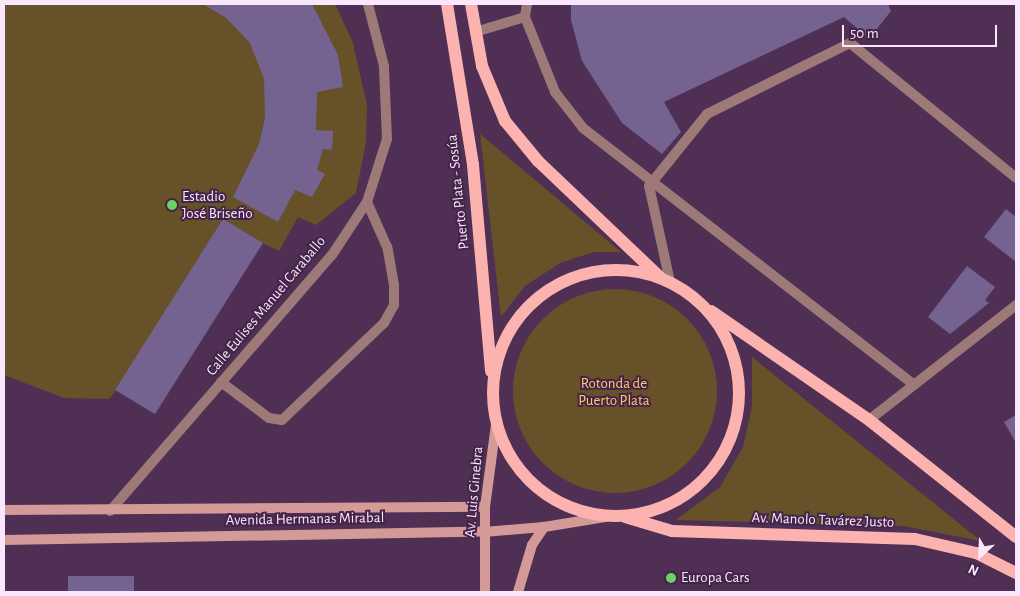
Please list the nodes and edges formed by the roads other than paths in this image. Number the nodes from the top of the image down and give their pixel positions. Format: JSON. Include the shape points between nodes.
{"nodes":[{"id":1,"x":368,"y":4,"type":"edge"},
{"id":2,"x":447,"y":4,"type":"edge"},
{"id":3,"x":471,"y":4,"type":"edge"},
{"id":4,"x":527,"y":4,"type":"edge"},
{"id":5,"x":525,"y":17,"type":"junction"},
{"id":6,"x":475,"y":32,"type":"junction"},
{"id":7,"x":1016,"y":178,"type":"edge"},
{"id":8,"x":652,"y":182,"type":"junction"},
{"id":9,"x":367,"y":202,"type":"junction"},
{"id":10,"x":665,"y":279,"type":"junction"},
{"id":11,"x":1016,"y":304,"type":"edge"},
{"id":12,"x":704,"y":305,"type":"junction"},
{"id":13,"x":492,"y":379,"type":"junction"},
{"id":14,"x":221,"y":382,"type":"junction"},
{"id":15,"x":914,"y":385,"type":"junction"},
{"id":16,"x":869,"y":420,"type":"junction"},
{"id":17,"x":496,"y":425,"type":"junction"},
{"id":18,"x":484,"y":507,"type":"junction"},
{"id":19,"x":4,"y":510,"type":"edge"},
{"id":20,"x":110,"y":511,"type":"junction"},
{"id":21,"x":605,"y":517,"type":"junction"},
{"id":22,"x":625,"y":517,"type":"junction"},
{"id":23,"x":544,"y":527,"type":"junction"},
{"id":24,"x":484,"y":532,"type":"junction"},
{"id":25,"x":1016,"y":537,"type":"edge"},
{"id":26,"x":4,"y":540,"type":"edge"},
{"id":27,"x":1016,"y":573,"type":"edge"},
{"id":28,"x":485,"y":592,"type":"edge"},
{"id":29,"x":518,"y":592,"type":"edge"}],
"edges":[{"from":1,"to":9,"type":"lane","name":"Calle Eulises Manuel Caraballo","via":[[384,66],[387,139]]},
{"from":2,"to":13,"type":"main road","name":"Puerto Plata - Sosúa","via":[[473,165]]},
{"from":3,"to":6,"type":"main road"},
{"from":4,"to":5,"type":"lane"},
{"from":5,"to":6,"type":"lane"},
{"from":5,"to":8,"type":"lane","via":[[555,92],[584,128]]},
{"from":6,"to":10,"type":"main road","via":[[482,66],[505,121],[538,160]]},
{"from":7,"to":8,"type":"lane","via":[[850,43],[707,114]]},
{"from":8,"to":10,"type":"lane","via":[[649,186]]},
{"from":8,"to":15,"type":"lane"},
{"from":9,"to":14,"type":"lane","name":"Calle Eulises Manuel Caraballo","via":[[332,255]]},
{"from":9,"to":14,"type":"lane","via":[[387,247],[394,285],[394,305],[384,323],[282,420],[269,418]]},
{"from":10,"to":12,"type":"main road"},
{"from":10,"to":13,"type":"main road","via":[[623,269],[586,272],[551,287],[522,311],[502,343]]},
{"from":11,"to":15,"type":"lane"},
{"from":12,"to":16,"type":"main road"},
{"from":12,"to":22,"type":"main road","via":[[727,338],[739,377],[738,417],[727,447],[698,486],[664,507]]},
{"from":13,"to":17,"type":"main road"},
{"from":14,"to":20,"type":"lane","name":"Calle Eulises Manuel Caraballo"},
{"from":15,"to":16,"type":"lane"},
{"from":16,"to":25,"type":"main road"},
{"from":17,"to":18,"type":"main road","name":"Av. Luis Ginebra"},
{"from":17,"to":21,"type":"main road","via":[[511,460],[536,488],[568,508]]},
{"from":18,"to":20,"type":"main road","name":"Avenida Hermanas Mirabal"},
{"from":18,"to":24,"type":"main road","name":"Av. Luis Ginebra"},
{"from":19,"to":20,"type":"main road","name":"Avenida Hermanas Mirabal"},
{"from":21,"to":22,"type":"main road"},
{"from":21,"to":23,"type":"main road","name":"Avenida Hermanas Mirabal"},
{"from":22,"to":27,"type":"main road","name":"Av. Manolo Tavárez Justo","via":[[672,531],[915,539],[976,553]]},
{"from":23,"to":24,"type":"main road","name":"Avenida Hermanas Mirabal"},
{"from":23,"to":29,"type":"main road","via":[[529,554]]},
{"from":24,"to":26,"type":"main road","name":"Avenida Hermanas Mirabal"},
{"from":24,"to":28,"type":"main road","name":"Av. Luis Ginebra"}]}
